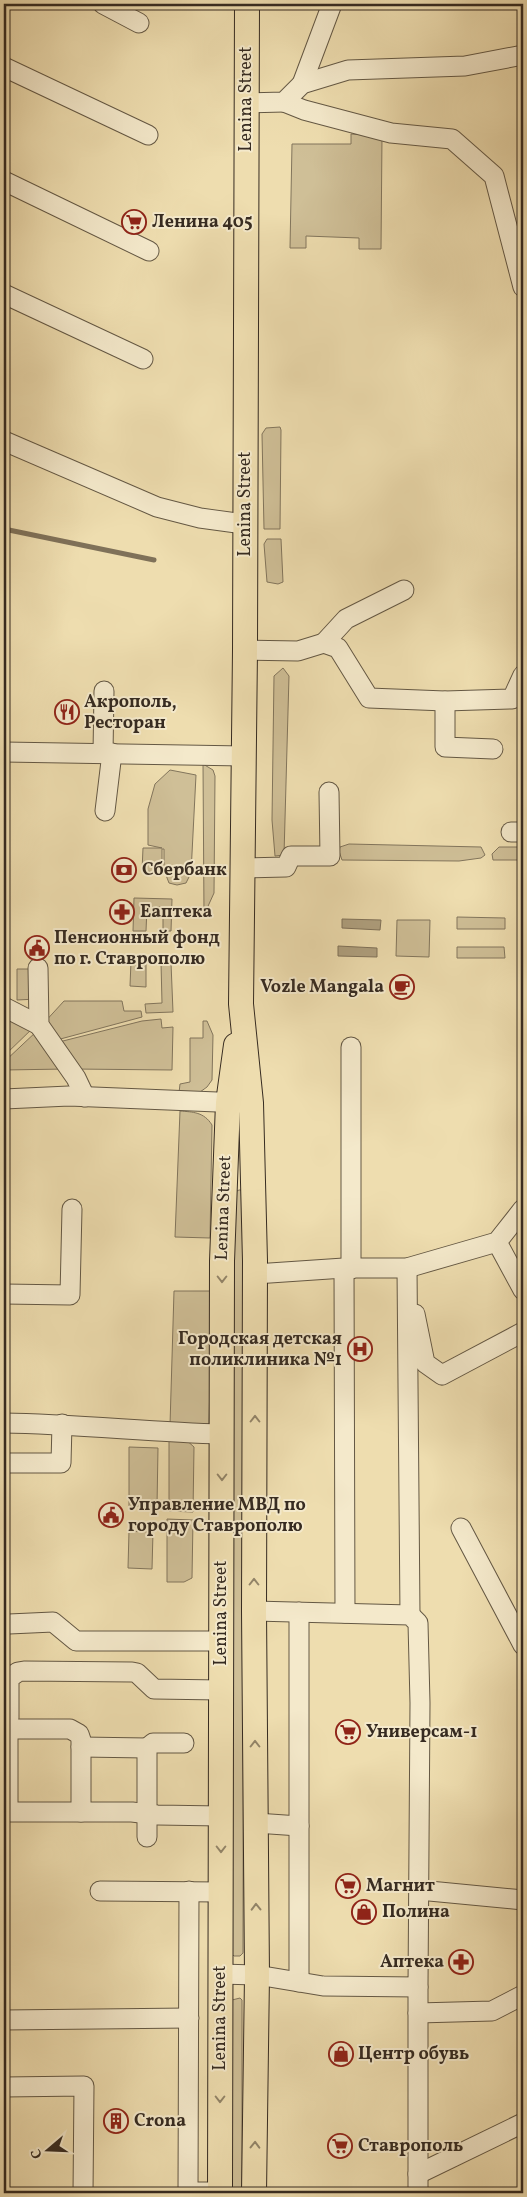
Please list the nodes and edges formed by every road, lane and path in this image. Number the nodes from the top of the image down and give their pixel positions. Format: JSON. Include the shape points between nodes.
{"nodes":[{"id":1,"x":103,"y":4,"type":"edge"},
{"id":2,"x":246,"y":4,"type":"edge"},
{"id":3,"x":332,"y":4,"type":"edge"},
{"id":4,"x":140,"y":23,"type":"dead end"},
{"id":5,"x":523,"y":55,"type":"edge"},
{"id":6,"x":4,"y":67,"type":"edge"},
{"id":7,"x":302,"y":84,"type":"junction"},
{"id":8,"x":284,"y":102,"type":"junction"},
{"id":9,"x":246,"y":103,"type":"junction"},
{"id":10,"x":148,"y":136,"type":"dead end"},
{"id":11,"x":4,"y":181,"type":"edge"},
{"id":12,"x":149,"y":251,"type":"dead end"},
{"id":13,"x":523,"y":287,"type":"edge"},
{"id":14,"x":4,"y":294,"type":"edge"},
{"id":15,"x":143,"y":359,"type":"dead end"},
{"id":16,"x":4,"y":439,"type":"edge"},
{"id":17,"x":244,"y":524,"type":"junction"},
{"id":18,"x":404,"y":590,"type":"dead end"},
{"id":19,"x":324,"y":643,"type":"junction"},
{"id":20,"x":245,"y":650,"type":"junction"},
{"id":21,"x":523,"y":675,"type":"edge"},
{"id":22,"x":104,"y":691,"type":"dead end"},
{"id":23,"x":445,"y":701,"type":"junction"},
{"id":24,"x":493,"y":748,"type":"dead end"},
{"id":25,"x":4,"y":752,"type":"edge"},
{"id":26,"x":108,"y":753,"type":"junction"},
{"id":27,"x":244,"y":756,"type":"junction"},
{"id":28,"x":329,"y":792,"type":"dead end"},
{"id":29,"x":105,"y":811,"type":"dead end"},
{"id":30,"x":243,"y":868,"type":"junction"},
{"id":31,"x":38,"y":968,"type":"dead end"},
{"id":32,"x":4,"y":1007,"type":"edge"},
{"id":33,"x":39,"y":1026,"type":"junction"},
{"id":34,"x":351,"y":1047,"type":"dead end"},
{"id":35,"x":85,"y":1097,"type":"junction"},
{"id":36,"x":4,"y":1099,"type":"edge"},
{"id":37,"x":240,"y":1103,"type":"junction"},
{"id":38,"x":72,"y":1209,"type":"dead end"},
{"id":39,"x":523,"y":1209,"type":"edge"},
{"id":40,"x":497,"y":1242,"type":"junction"},
{"id":41,"x":348,"y":1268,"type":"junction"},
{"id":42,"x":407,"y":1268,"type":"junction"},
{"id":43,"x":255,"y":1274,"type":"junction"},
{"id":44,"x":523,"y":1290,"type":"edge"},
{"id":45,"x":4,"y":1294,"type":"edge"},
{"id":46,"x":523,"y":1332,"type":"edge"},
{"id":47,"x":4,"y":1423,"type":"edge"},
{"id":48,"x":62,"y":1424,"type":"junction"},
{"id":49,"x":222,"y":1434,"type":"junction"},
{"id":50,"x":4,"y":1463,"type":"edge"},
{"id":51,"x":461,"y":1528,"type":"dead end"},
{"id":52,"x":254,"y":1611,"type":"junction"},
{"id":53,"x":300,"y":1612,"type":"junction"},
{"id":54,"x":345,"y":1613,"type":"junction"},
{"id":55,"x":410,"y":1615,"type":"junction"},
{"id":56,"x":9,"y":1624,"type":"dead end"},
{"id":57,"x":221,"y":1641,"type":"junction"},
{"id":58,"x":523,"y":1646,"type":"edge"},
{"id":59,"x":6,"y":1678,"type":"edge"},
{"id":60,"x":221,"y":1690,"type":"junction"},
{"id":61,"x":7,"y":1721,"type":"edge"},
{"id":62,"x":184,"y":1743,"type":"dead end"},
{"id":63,"x":82,"y":1747,"type":"junction"},
{"id":64,"x":147,"y":1748,"type":"junction"},
{"id":65,"x":6,"y":1812,"type":"edge"},
{"id":66,"x":81,"y":1812,"type":"junction"},
{"id":67,"x":147,"y":1814,"type":"junction"},
{"id":68,"x":221,"y":1816,"type":"junction"},
{"id":69,"x":256,"y":1824,"type":"junction"},
{"id":70,"x":299,"y":1826,"type":"junction"},
{"id":71,"x":146,"y":1836,"type":"dead end"},
{"id":72,"x":419,"y":1890,"type":"junction"},
{"id":73,"x":100,"y":1891,"type":"dead end"},
{"id":74,"x":189,"y":1891,"type":"junction"},
{"id":75,"x":220,"y":1892,"type":"junction"},
{"id":76,"x":523,"y":1900,"type":"edge"},
{"id":77,"x":220,"y":1974,"type":"junction"},
{"id":78,"x":256,"y":1975,"type":"junction"},
{"id":79,"x":299,"y":1982,"type":"junction"},
{"id":80,"x":418,"y":1987,"type":"junction"},
{"id":81,"x":523,"y":1995,"type":"edge"},
{"id":82,"x":418,"y":2013,"type":"junction"},
{"id":83,"x":189,"y":2018,"type":"junction"},
{"id":84,"x":4,"y":2020,"type":"edge"},
{"id":85,"x":4,"y":2087,"type":"edge"},
{"id":86,"x":523,"y":2123,"type":"edge"},
{"id":87,"x":418,"y":2174,"type":"junction"},
{"id":88,"x":84,"y":2193,"type":"edge"},
{"id":89,"x":188,"y":2193,"type":"edge"},
{"id":90,"x":220,"y":2193,"type":"edge"},
{"id":91,"x":254,"y":2193,"type":"edge"},
{"id":92,"x":418,"y":2193,"type":"edge"}],
"edges":[{"from":1,"to":4,"type":"street"},
{"from":2,"to":9,"type":"main road","name":"Lenina Street"},
{"from":3,"to":7,"type":"street"},
{"from":5,"to":7,"type":"street","via":[[458,66],[348,70]]},
{"from":6,"to":10,"type":"street"},
{"from":7,"to":8,"type":"street"},
{"from":8,"to":9,"type":"street"},
{"from":8,"to":13,"type":"street","via":[[391,133],[452,139],[494,176]]},
{"from":9,"to":17,"type":"main road","name":"Lenina Street"},
{"from":11,"to":12,"type":"street"},
{"from":14,"to":15,"type":"street"},
{"from":16,"to":17,"type":"street","via":[[156,507]]},
{"from":17,"to":20,"type":"main road","name":"Lenina Street"},
{"from":18,"to":19,"type":"street","via":[[346,619]]},
{"from":19,"to":20,"type":"street","via":[[298,651]]},
{"from":19,"to":23,"type":"street","via":[[338,648],[369,698]]},
{"from":20,"to":27,"type":"main road","name":"Lenina Street"},
{"from":21,"to":23,"type":"street","via":[[512,699]]},
{"from":22,"to":26,"type":"street"},
{"from":23,"to":24,"type":"street","via":[[445,747]]},
{"from":25,"to":26,"type":"street"},
{"from":26,"to":27,"type":"street"},
{"from":26,"to":29,"type":"street"},
{"from":27,"to":30,"type":"main road","name":"Lenina Street"},
{"from":28,"to":30,"type":"street","via":[[330,856],[298,855],[291,856],[286,867]]},
{"from":30,"to":37,"type":"main road","name":"Lenina Street"},
{"from":31,"to":33,"type":"street"},
{"from":32,"to":33,"type":"street"},
{"from":33,"to":35,"type":"street","via":[[76,1078]]},
{"from":34,"to":41,"type":"street"},
{"from":35,"to":36,"type":"street"},
{"from":35,"to":37,"type":"street"},
{"from":37,"to":43,"type":"main road","name":"Lenina Street"},
{"from":37,"to":49,"type":"main road","name":"Lenina Street","one_way":true,"via":[[222,1261]]},
{"from":38,"to":45,"type":"street","via":[[70,1295]]},
{"from":39,"to":40,"type":"street"},
{"from":40,"to":42,"type":"street"},
{"from":40,"to":44,"type":"street"},
{"from":41,"to":42,"type":"street"},
{"from":41,"to":43,"type":"street"},
{"from":41,"to":54,"type":"street"},
{"from":42,"to":46,"type":"street","via":[[425,1363],[442,1375]]},
{"from":42,"to":55,"type":"street"},
{"from":52,"to":43,"type":"main road","name":"Lenina Street","one_way":true},
{"from":47,"to":48,"type":"street"},
{"from":48,"to":49,"type":"street"},
{"from":48,"to":50,"type":"street","via":[[61,1463]]},
{"from":49,"to":57,"type":"main road","name":"Lenina Street","one_way":true},
{"from":51,"to":58,"type":"street"},
{"from":52,"to":53,"type":"street"},
{"from":69,"to":52,"type":"main road","name":"Lenina Street","one_way":true},
{"from":53,"to":54,"type":"street"},
{"from":53,"to":70,"type":"street"},
{"from":54,"to":55,"type":"street"},
{"from":55,"to":72,"type":"street","via":[[418,1623]]},
{"from":56,"to":57,"type":"street","via":[[53,1622],[76,1640]]},
{"from":57,"to":60,"type":"main road","name":"Lenina Street"},
{"from":59,"to":60,"type":"street","via":[[24,1671],[132,1672],[154,1689]]},
{"from":59,"to":61,"type":"street"},
{"from":60,"to":68,"type":"main road","name":"Lenina Street"},
{"from":61,"to":63,"type":"street","via":[[75,1731]]},
{"from":61,"to":65,"type":"street"},
{"from":62,"to":64,"type":"street","via":[[153,1743]]},
{"from":63,"to":64,"type":"street"},
{"from":63,"to":66,"type":"street"},
{"from":64,"to":67,"type":"street"},
{"from":65,"to":66,"type":"street"},
{"from":66,"to":67,"type":"street"},
{"from":67,"to":68,"type":"street"},
{"from":67,"to":71,"type":"street"},
{"from":68,"to":75,"type":"main road","name":"Lenina Street","one_way":true},
{"from":69,"to":70,"type":"street"},
{"from":78,"to":69,"type":"main road","name":"Lenina Street","one_way":true},
{"from":70,"to":79,"type":"street"},
{"from":72,"to":76,"type":"street"},
{"from":72,"to":80,"type":"street"},
{"from":73,"to":74,"type":"street"},
{"from":74,"to":75,"type":"street"},
{"from":74,"to":83,"type":"street"},
{"from":75,"to":77,"type":"main road","name":"Lenina Street"},
{"from":77,"to":78,"type":"street"},
{"from":77,"to":90,"type":"main road","name":"Lenina Street","one_way":true},
{"from":78,"to":79,"type":"street"},
{"from":91,"to":78,"type":"main road","name":"Lenina Street","one_way":true},
{"from":79,"to":80,"type":"street","via":[[323,1986]]},
{"from":80,"to":82,"type":"street"},
{"from":81,"to":82,"type":"street","via":[[492,2012]]},
{"from":82,"to":87,"type":"street"},
{"from":83,"to":84,"type":"street"},
{"from":83,"to":89,"type":"street"},
{"from":85,"to":88,"type":"street","via":[[84,2086]]},
{"from":86,"to":87,"type":"street"},
{"from":87,"to":92,"type":"street"},
{"from":89,"to":90,"type":"street"}]}
